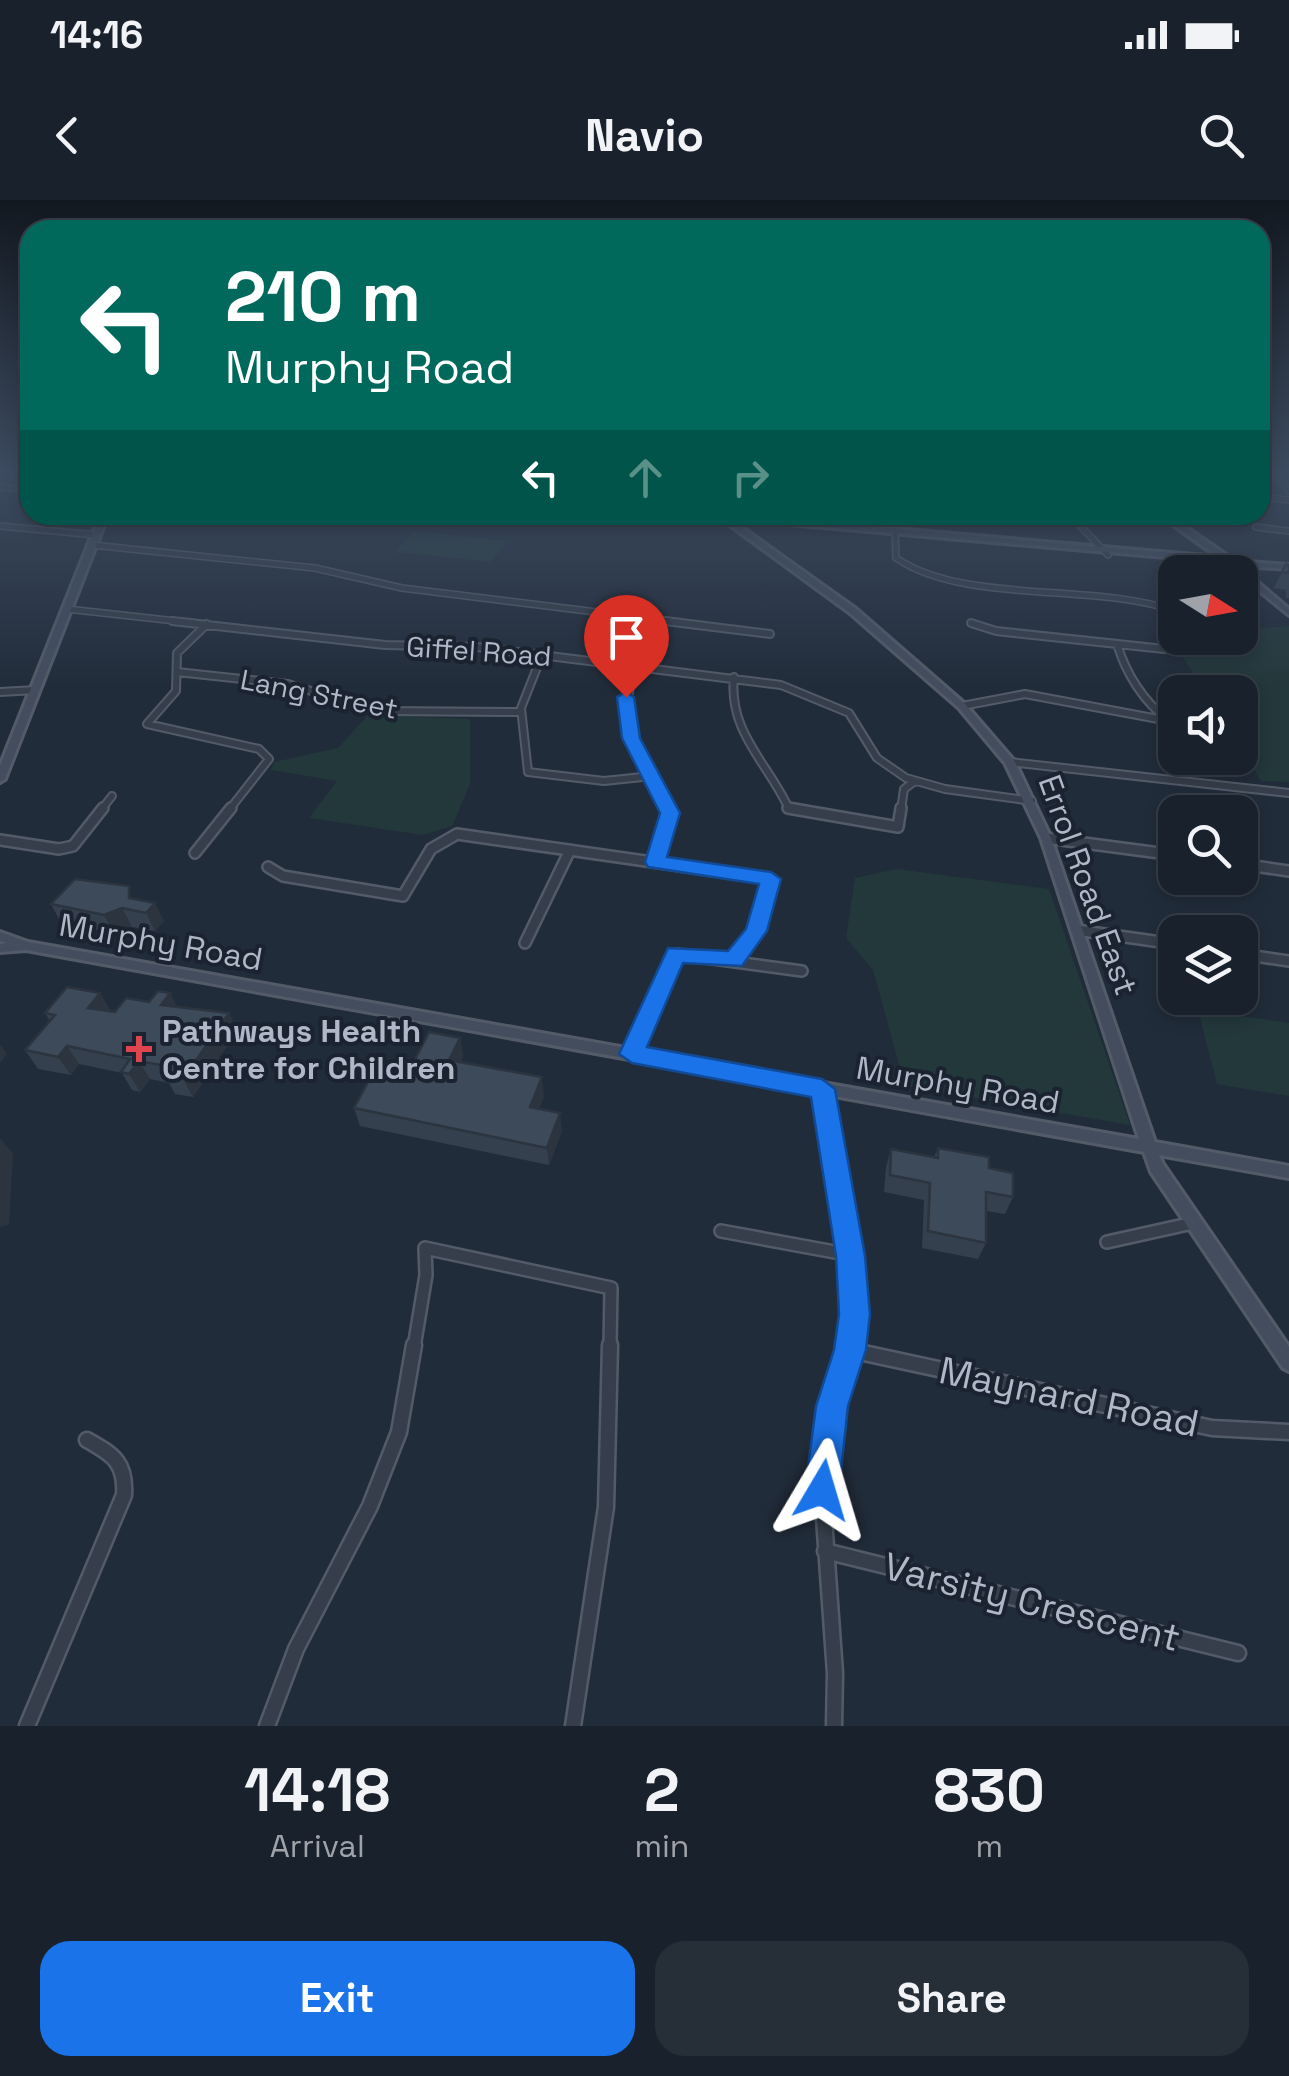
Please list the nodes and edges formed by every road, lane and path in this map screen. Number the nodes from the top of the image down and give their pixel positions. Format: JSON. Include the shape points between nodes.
{"nodes":[{"id":1,"x":92,"y":546,"type":"edge"},
{"id":2,"x":94,"y":546,"type":"edge"},
{"id":3,"x":764,"y":546,"type":"edge"},
{"id":4,"x":896,"y":546,"type":"edge"},
{"id":5,"x":1035,"y":546,"type":"edge"},
{"id":6,"x":1100,"y":546,"type":"edge"},
{"id":7,"x":1107,"y":553,"type":"junction"},
{"id":8,"x":1158,"y":559,"type":"edge"},
{"id":9,"x":1258,"y":568,"type":"edge"},
{"id":10,"x":1289,"y":570,"type":"edge"},
{"id":11,"x":1258,"y":590,"type":"edge"},
{"id":12,"x":1158,"y":605,"type":"edge"},
{"id":13,"x":67,"y":609,"type":"junction"},
{"id":14,"x":1289,"y":615,"type":"edge"},
{"id":15,"x":656,"y":621,"type":"junction"},
{"id":16,"x":971,"y":623,"type":"dead end"},
{"id":17,"x":207,"y":624,"type":"junction"},
{"id":18,"x":770,"y":634,"type":"dead end"},
{"id":19,"x":1117,"y":644,"type":"junction"},
{"id":20,"x":1158,"y":647,"type":"edge"},
{"id":21,"x":542,"y":654,"type":"junction"},
{"id":22,"x":636,"y":666,"type":"junction"},
{"id":23,"x":177,"y":672,"type":"junction"},
{"id":24,"x":734,"y":677,"type":"junction"},
{"id":25,"x":36,"y":690,"type":"junction"},
{"id":26,"x":0,"y":692,"type":"edge"},
{"id":27,"x":962,"y":706,"type":"junction"},
{"id":28,"x":521,"y":712,"type":"junction"},
{"id":29,"x":1010,"y":762,"type":"junction"},
{"id":30,"x":652,"y":776,"type":"junction"},
{"id":31,"x":0,"y":779,"type":"edge"},
{"id":32,"x":914,"y":781,"type":"junction"},
{"id":33,"x":1289,"y":794,"type":"edge"},
{"id":34,"x":112,"y":796,"type":"dead end"},
{"id":35,"x":1032,"y":801,"type":"junction"},
{"id":36,"x":1046,"y":838,"type":"junction"},
{"id":37,"x":0,"y":840,"type":"edge"},
{"id":38,"x":570,"y":850,"type":"junction"},
{"id":39,"x":195,"y":853,"type":"dead end"},
{"id":40,"x":1158,"y":853,"type":"edge"},
{"id":41,"x":656,"y":862,"type":"junction"},
{"id":42,"x":268,"y":867,"type":"dead end"},
{"id":43,"x":1258,"y":867,"type":"edge"},
{"id":44,"x":1289,"y":871,"type":"edge"},
{"id":45,"x":1076,"y":930,"type":"junction"},
{"id":46,"x":0,"y":936,"type":"edge"},
{"id":47,"x":1158,"y":942,"type":"edge"},
{"id":48,"x":525,"y":943,"type":"dead end"},
{"id":49,"x":26,"y":946,"type":"junction"},
{"id":50,"x":0,"y":948,"type":"edge"},
{"id":51,"x":1258,"y":957,"type":"edge"},
{"id":52,"x":734,"y":960,"type":"junction"},
{"id":53,"x":1289,"y":961,"type":"edge"},
{"id":54,"x":802,"y":971,"type":"dead end"},
{"id":55,"x":632,"y":1054,"type":"junction"},
{"id":56,"x":822,"y":1089,"type":"junction"},
{"id":57,"x":1147,"y":1146,"type":"junction"},
{"id":58,"x":1289,"y":1172,"type":"edge"},
{"id":59,"x":1193,"y":1223,"type":"junction"},
{"id":60,"x":721,"y":1231,"type":"dead end"},
{"id":61,"x":1106,"y":1242,"type":"dead end"},
{"id":62,"x":850,"y":1256,"type":"junction"},
{"id":63,"x":850,"y":1350,"type":"junction"},
{"id":64,"x":1289,"y":1362,"type":"edge"},
{"id":65,"x":1289,"y":1432,"type":"edge"},
{"id":66,"x":87,"y":1440,"type":"dead end"},
{"id":67,"x":826,"y":1551,"type":"junction"},
{"id":68,"x":1238,"y":1652,"type":"dead end"},
{"id":69,"x":27,"y":1726,"type":"edge"},
{"id":70,"x":268,"y":1726,"type":"edge"},
{"id":71,"x":573,"y":1726,"type":"edge"},
{"id":72,"x":834,"y":1726,"type":"edge"}],
"edges":[{"from":1,"to":13,"type":"street"},
{"from":2,"to":15,"type":"street","via":[[316,568],[402,588]]},
{"from":3,"to":27,"type":"street","name":"Errol Road East","via":[[828,590]]},
{"from":4,"to":12,"type":"street","via":[[896,558],[932,577]]},
{"from":5,"to":7,"type":"street"},
{"from":6,"to":7,"type":"street"},
{"from":7,"to":8,"type":"street"},
{"from":9,"to":10,"type":"street"},
{"from":11,"to":14,"type":"street"},
{"from":13,"to":17,"type":"street","name":"Giffel Road"},
{"from":13,"to":25,"type":"street"},
{"from":15,"to":18,"type":"street"},
{"from":15,"to":22,"type":"street"},
{"from":16,"to":19,"type":"street"},
{"from":17,"to":21,"type":"street","name":"Giffel Road","via":[[385,645]]},
{"from":17,"to":23,"type":"street","via":[[177,653]]},
{"from":19,"to":20,"type":"street"},
{"from":19,"to":27,"type":"street","via":[[1151,707],[1169,721],[1025,694]]},
{"from":21,"to":22,"type":"street","name":"Giffel Road"},
{"from":21,"to":28,"type":"street"},
{"from":22,"to":24,"type":"street","name":"Giffel Road"},
{"from":22,"to":30,"type":"street","via":[[626,719]]},
{"from":23,"to":28,"type":"street","name":"Lang Street","via":[[288,684],[377,711]]},
{"from":23,"to":39,"type":"street","via":[[176,691],[148,724],[259,749],[269,759]]},
{"from":24,"to":32,"type":"street","name":"Giffel Road","via":[[780,684],[842,709],[856,719],[877,758]]},
{"from":24,"to":32,"type":"street","via":[[732,718],[789,809],[898,827],[904,789]]},
{"from":25,"to":26,"type":"street"},
{"from":25,"to":31,"type":"street"},
{"from":27,"to":29,"type":"street","name":"Errol Road East"},
{"from":28,"to":30,"type":"street","via":[[528,772],[604,781]]},
{"from":29,"to":33,"type":"street"},
{"from":29,"to":35,"type":"street","name":"Errol Road East"},
{"from":30,"to":41,"type":"street","via":[[670,818]]},
{"from":32,"to":35,"type":"street","name":"Giffel Road"},
{"from":34,"to":37,"type":"street","via":[[73,846]]},
{"from":35,"to":36,"type":"street","name":"Errol Road East"},
{"from":36,"to":40,"type":"street"},
{"from":36,"to":45,"type":"street","name":"Errol Road East"},
{"from":38,"to":41,"type":"street"},
{"from":38,"to":42,"type":"street","via":[[446,834],[403,896],[283,876]]},
{"from":38,"to":48,"type":"street"},
{"from":41,"to":52,"type":"street","via":[[771,879],[756,931]]},
{"from":43,"to":44,"type":"street"},
{"from":45,"to":47,"type":"street"},
{"from":45,"to":57,"type":"street","name":"Errol Road East"},
{"from":46,"to":49,"type":"street","name":"Murphy Road"},
{"from":49,"to":50,"type":"street","name":"Murphy Road"},
{"from":49,"to":55,"type":"street","name":"Murphy Road"},
{"from":51,"to":53,"type":"street"},
{"from":52,"to":54,"type":"street"},
{"from":52,"to":55,"type":"street","via":[[676,954]]},
{"from":55,"to":56,"type":"street","name":"Murphy Road"},
{"from":56,"to":57,"type":"street","name":"Murphy Road"},
{"from":56,"to":62,"type":"street"},
{"from":57,"to":58,"type":"street","name":"Murphy Road"},
{"from":57,"to":59,"type":"street","name":"Errol Road East"},
{"from":59,"to":61,"type":"street"},
{"from":59,"to":64,"type":"street","name":"Errol Road East"},
{"from":60,"to":62,"type":"street"},
{"from":62,"to":63,"type":"street"},
{"from":63,"to":65,"type":"street","name":"Maynard Road","via":[[1212,1428]]},
{"from":63,"to":67,"type":"street","via":[[832,1406],[822,1490]]},
{"from":66,"to":69,"type":"street","via":[[119,1458],[127,1471],[124,1495]]},
{"from":67,"to":68,"type":"street","name":"Varsity Crescent"},
{"from":67,"to":72,"type":"street"},
{"from":70,"to":71,"type":"street","via":[[296,1649],[370,1506],[399,1432],[425,1248],[611,1288],[606,1507]]}]}
